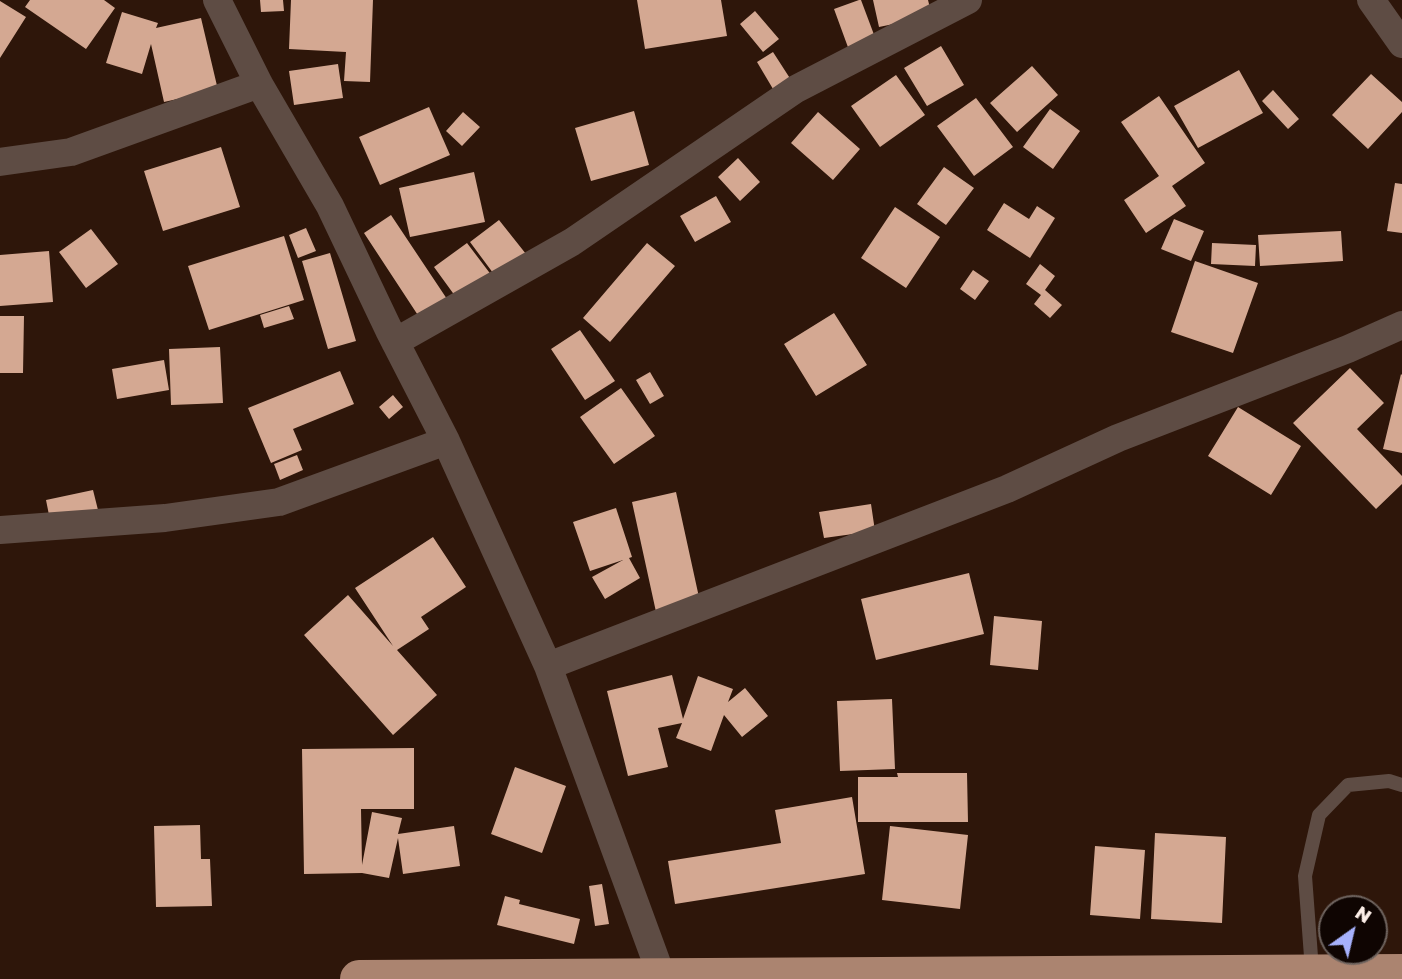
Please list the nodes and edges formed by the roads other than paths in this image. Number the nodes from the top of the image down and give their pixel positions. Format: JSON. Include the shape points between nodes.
{"nodes":[{"id":1,"x":218,"y":0,"type":"edge"},
{"id":2,"x":968,"y":0,"type":"edge"},
{"id":3,"x":1371,"y":0,"type":"edge"},
{"id":4,"x":1402,"y":44,"type":"edge"},
{"id":5,"x":259,"y":84,"type":"junction"},
{"id":6,"x":0,"y":162,"type":"edge"},
{"id":7,"x":1402,"y":325,"type":"edge"},
{"id":8,"x":395,"y":342,"type":"junction"},
{"id":9,"x":446,"y":440,"type":"junction"},
{"id":10,"x":0,"y":530,"type":"edge"},
{"id":11,"x":548,"y":666,"type":"junction"},
{"id":12,"x":1402,"y":785,"type":"edge"},
{"id":13,"x":1312,"y":973,"type":"junction"},
{"id":14,"x":1402,"y":973,"type":"edge"},
{"id":15,"x":662,"y":977,"type":"junction"},
{"id":16,"x":359,"y":979,"type":"edge"}],
"edges":[{"from":1,"to":5,"type":"street"},
{"from":2,"to":8,"type":"street","via":[[796,89],[572,242]]},
{"from":3,"to":4,"type":"street"},
{"from":5,"to":6,"type":"street","via":[[71,152]]},
{"from":5,"to":8,"type":"street","via":[[330,206]]},
{"from":7,"to":11,"type":"street","via":[[1118,438],[1007,489]]},
{"from":8,"to":9,"type":"street"},
{"from":9,"to":10,"type":"street","via":[[279,502],[165,518]]},
{"from":9,"to":11,"type":"street"},
{"from":11,"to":15,"type":"street"},
{"from":12,"to":13,"type":"lane","via":[[1389,781],[1348,785],[1319,815],[1305,876]]},
{"from":13,"to":14,"type":"highway"},
{"from":13,"to":15,"type":"highway"},
{"from":15,"to":16,"type":"highway"}]}
